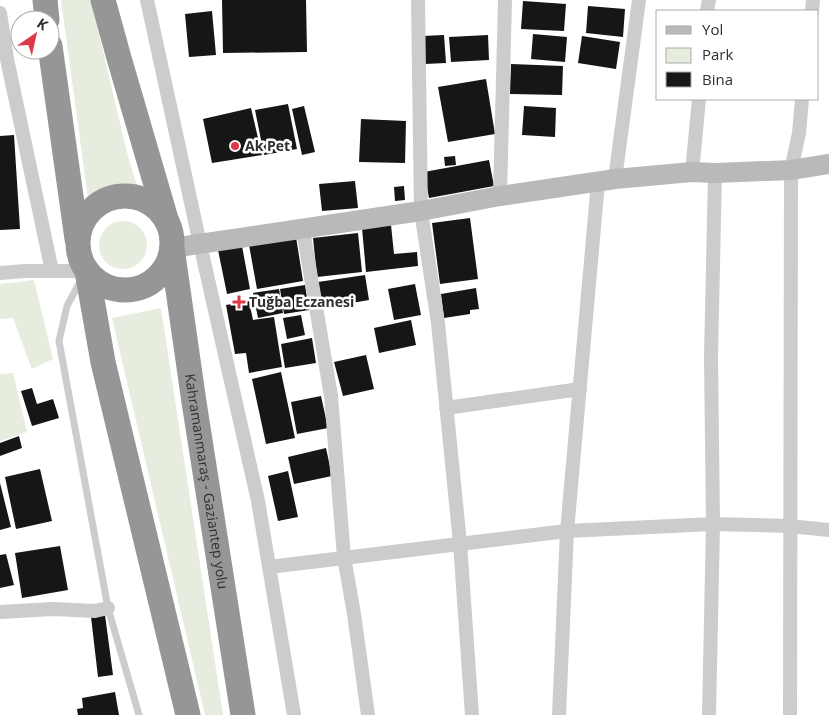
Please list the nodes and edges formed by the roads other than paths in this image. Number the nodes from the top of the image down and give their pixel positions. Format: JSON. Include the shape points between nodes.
{"nodes":[{"id":1,"x":103,"y":0,"type":"edge"},
{"id":2,"x":147,"y":0,"type":"edge"},
{"id":3,"x":418,"y":0,"type":"edge"},
{"id":4,"x":505,"y":0,"type":"edge"},
{"id":5,"x":639,"y":0,"type":"edge"},
{"id":6,"x":0,"y":13,"type":"edge"},
{"id":7,"x":4,"y":60,"type":"edge"},
{"id":8,"x":52,"y":60,"type":"edge"},
{"id":9,"x":699,"y":100,"type":"edge"},
{"id":10,"x":802,"y":100,"type":"edge"},
{"id":11,"x":829,"y":164,"type":"edge"},
{"id":12,"x":792,"y":170,"type":"junction"},
{"id":13,"x":692,"y":172,"type":"junction"},
{"id":14,"x":715,"y":173,"type":"junction"},
{"id":15,"x":606,"y":181,"type":"junction"},
{"id":16,"x":500,"y":196,"type":"junction"},
{"id":17,"x":421,"y":211,"type":"junction"},
{"id":18,"x":167,"y":222,"type":"junction"},
{"id":19,"x":303,"y":230,"type":"junction"},
{"id":20,"x":77,"y":242,"type":"junction"},
{"id":21,"x":200,"y":244,"type":"junction"},
{"id":22,"x":172,"y":248,"type":"junction"},
{"id":23,"x":52,"y":271,"type":"junction"},
{"id":24,"x":87,"y":271,"type":"junction"},
{"id":25,"x":0,"y":273,"type":"edge"},
{"id":26,"x":580,"y":389,"type":"junction"},
{"id":27,"x":446,"y":408,"type":"junction"},
{"id":28,"x":713,"y":524,"type":"junction"},
{"id":29,"x":789,"y":526,"type":"junction"},
{"id":30,"x":829,"y":530,"type":"edge"},
{"id":31,"x":568,"y":531,"type":"junction"},
{"id":32,"x":460,"y":543,"type":"junction"},
{"id":33,"x":344,"y":557,"type":"junction"},
{"id":34,"x":269,"y":567,"type":"junction"},
{"id":35,"x":108,"y":608,"type":"junction"},
{"id":36,"x":0,"y":612,"type":"edge"},
{"id":37,"x":140,"y":715,"type":"edge"},
{"id":38,"x":188,"y":715,"type":"edge"},
{"id":39,"x":243,"y":715,"type":"edge"},
{"id":40,"x":294,"y":715,"type":"edge"},
{"id":41,"x":368,"y":715,"type":"edge"},
{"id":42,"x":472,"y":715,"type":"edge"},
{"id":43,"x":559,"y":715,"type":"edge"},
{"id":44,"x":709,"y":715,"type":"edge"},
{"id":45,"x":790,"y":715,"type":"edge"}],
"edges":[{"from":1,"to":18,"type":"highway"},
{"from":2,"to":21,"type":"street"},
{"from":3,"to":17,"type":"street"},
{"from":4,"to":16,"type":"street"},
{"from":5,"to":15,"type":"street"},
{"from":6,"to":7,"type":"street"},
{"from":7,"to":23,"type":"street"},
{"from":8,"to":20,"type":"highway"},
{"from":9,"to":13,"type":"street"},
{"from":10,"to":12,"type":"street"},
{"from":11,"to":12,"type":"street"},
{"from":12,"to":14,"type":"street"},
{"from":12,"to":29,"type":"street"},
{"from":13,"to":14,"type":"street"},
{"from":13,"to":15,"type":"street"},
{"from":14,"to":28,"type":"street","via":[[710,357]]},
{"from":15,"to":16,"type":"street"},
{"from":15,"to":26,"type":"street"},
{"from":16,"to":17,"type":"street"},
{"from":17,"to":19,"type":"street"},
{"from":17,"to":27,"type":"street","via":[[438,323]]},
{"from":18,"to":20,"type":"highway","via":[[158,209],[145,200],[130,196],[114,197],[88,213],[80,227]]},
{"from":18,"to":22,"type":"highway"},
{"from":19,"to":21,"type":"street"},
{"from":19,"to":33,"type":"street","via":[[331,396]]},
{"from":20,"to":24,"type":"highway"},
{"from":21,"to":22,"type":"street"},
{"from":21,"to":34,"type":"street","via":[[258,501]]},
{"from":22,"to":24,"type":"highway","via":[[163,272],[154,281],[137,289],[106,287]]},
{"from":22,"to":39,"type":"highway","name":"Kahramanmaraş - Gaziantep yolu"},
{"from":23,"to":24,"type":"street"},
{"from":23,"to":25,"type":"street"},
{"from":24,"to":35,"type":"lane","via":[[67,306],[59,341]]},
{"from":24,"to":38,"type":"highway","via":[[103,362]]},
{"from":26,"to":27,"type":"street"},
{"from":26,"to":31,"type":"street"},
{"from":27,"to":32,"type":"street"},
{"from":28,"to":29,"type":"street"},
{"from":28,"to":31,"type":"street"},
{"from":28,"to":44,"type":"street"},
{"from":29,"to":30,"type":"street"},
{"from":29,"to":45,"type":"street"},
{"from":31,"to":32,"type":"street"},
{"from":31,"to":43,"type":"street"},
{"from":32,"to":33,"type":"street"},
{"from":32,"to":42,"type":"street"},
{"from":33,"to":34,"type":"street"},
{"from":33,"to":41,"type":"street"},
{"from":34,"to":40,"type":"street"},
{"from":35,"to":36,"type":"street","via":[[95,611]]},
{"from":35,"to":37,"type":"lane"}]}
